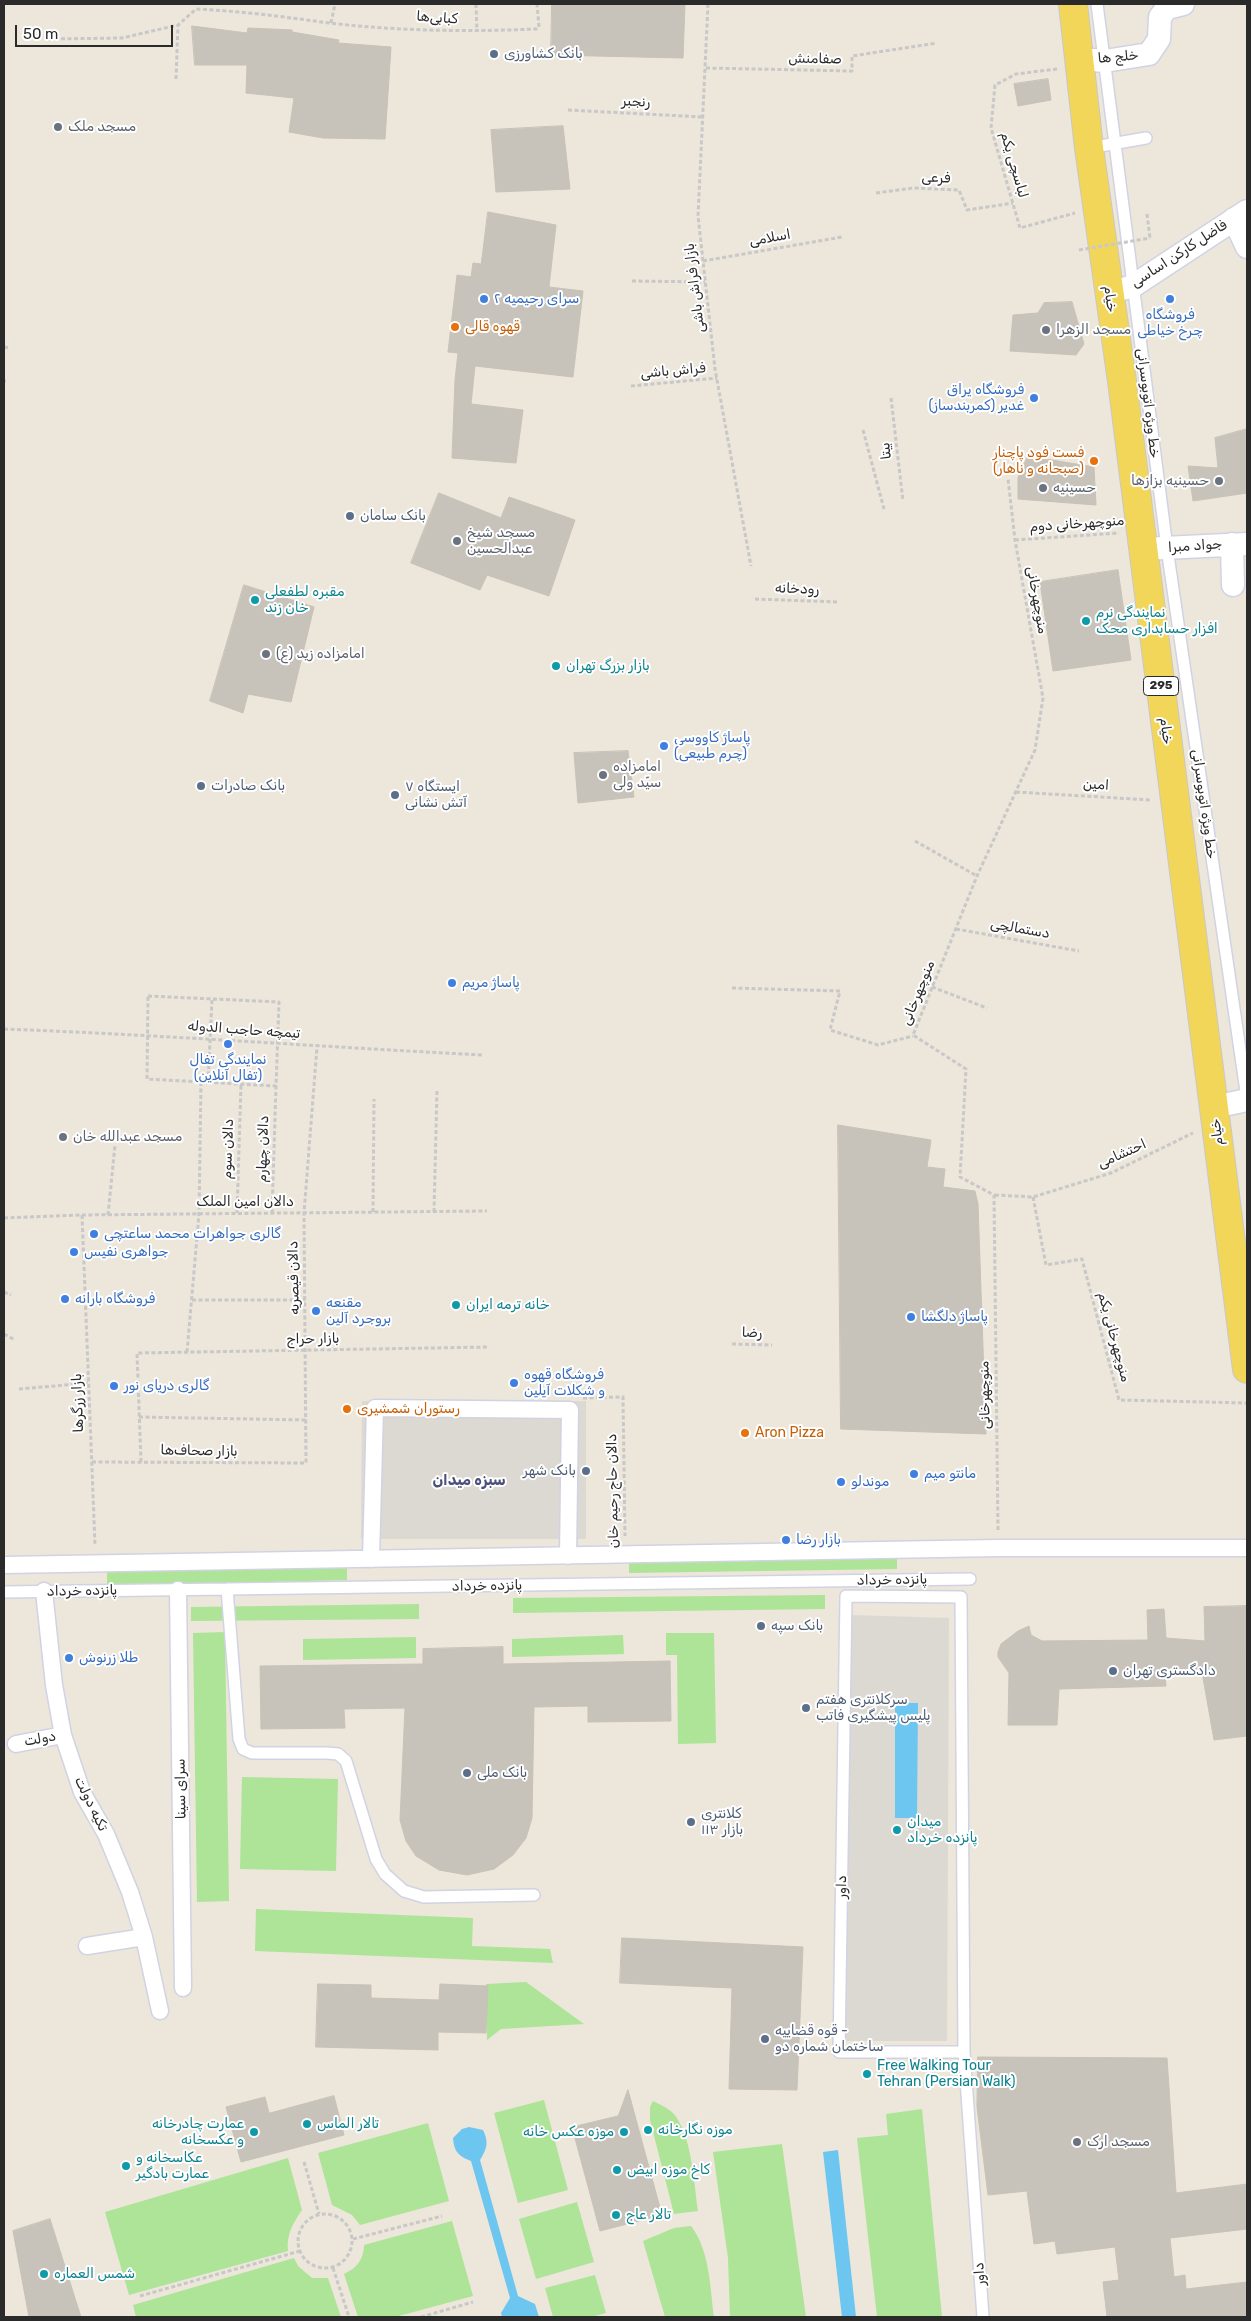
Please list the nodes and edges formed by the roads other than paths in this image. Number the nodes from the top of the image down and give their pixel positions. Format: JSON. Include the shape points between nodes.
{"nodes":[{"id":1,"x":1072,"y":4,"type":"edge"},
{"id":2,"x":1097,"y":4,"type":"edge"},
{"id":3,"x":1183,"y":4,"type":"edge"},
{"id":4,"x":1087,"y":62,"type":"junction"},
{"id":5,"x":1146,"y":138,"type":"dead end"},
{"id":6,"x":1115,"y":142,"type":"junction"},
{"id":7,"x":1089,"y":148,"type":"junction"},
{"id":8,"x":1241,"y":215,"type":"edge"},
{"id":9,"x":1247,"y":247,"type":"edge"},
{"id":10,"x":1121,"y":289,"type":"junction"},
{"id":11,"x":1151,"y":543,"type":"junction"},
{"id":12,"x":1240,"y":544,"type":"edge"},
{"id":13,"x":1233,"y":585,"type":"dead end"},
{"id":14,"x":1247,"y":1099,"type":"edge"},
{"id":15,"x":1215,"y":1114,"type":"junction"},
{"id":16,"x":1247,"y":1368,"type":"edge"},
{"id":17,"x":1247,"y":1548,"type":"edge"},
{"id":18,"x":568,"y":1556,"type":"junction"},
{"id":19,"x":371,"y":1559,"type":"junction"},
{"id":20,"x":4,"y":1565,"type":"edge"},
{"id":21,"x":970,"y":1579,"type":"dead end"},
{"id":22,"x":836,"y":1581,"type":"junction"},
{"id":23,"x":227,"y":1589,"type":"junction"},
{"id":24,"x":178,"y":1590,"type":"junction"},
{"id":25,"x":44,"y":1591,"type":"junction"},
{"id":26,"x":4,"y":1592,"type":"edge"},
{"id":27,"x":846,"y":1596,"type":"junction"},
{"id":28,"x":961,"y":1597,"type":"joint"},
{"id":29,"x":63,"y":1735,"type":"junction"},
{"id":30,"x":16,"y":1744,"type":"dead end"},
{"id":31,"x":534,"y":1894,"type":"dead end"},
{"id":32,"x":144,"y":1937,"type":"junction"},
{"id":33,"x":87,"y":1946,"type":"dead end"},
{"id":34,"x":183,"y":1988,"type":"dead end"},
{"id":35,"x":160,"y":2011,"type":"dead end"},
{"id":36,"x":964,"y":2052,"type":"junction"},
{"id":37,"x":983,"y":2317,"type":"edge"}],
"edges":[{"from":1,"to":4,"type":"main road","name":"خیام","number":"295"},
{"from":2,"to":4,"type":"lane"},
{"from":3,"to":4,"type":"street","name":"خلج ها","via":[[1167,8],[1160,17],[1158,39],[1149,54]]},
{"from":4,"to":6,"type":"lane"},
{"from":4,"to":7,"type":"main road","name":"خیام","number":"295"},
{"from":5,"to":6,"type":"lane"},
{"from":6,"to":7,"type":"lane"},
{"from":6,"to":10,"type":"lane"},
{"from":7,"to":10,"type":"main road","name":"خیام","number":"295","via":[[1098,208]]},
{"from":8,"to":9,"type":"street"},
{"from":8,"to":10,"type":"street","name":"فاضل کارکن اساسی"},
{"from":10,"to":11,"type":"main road","name":"خیام","number":"295"},
{"from":11,"to":12,"type":"street","name":"جواد مبرا"},
{"from":11,"to":14,"type":"lane","name":"خط ویژه اتوبوسرانی"},
{"from":11,"to":15,"type":"main road","name":"خیام","number":"295","via":[[1174,801]]},
{"from":12,"to":13,"type":"street"},
{"from":14,"to":15,"type":"street"},
{"from":15,"to":16,"type":"main road","name":"خیام","number":"295"},
{"from":17,"to":18,"type":"street","via":[[998,1548]]},
{"from":18,"to":19,"type":"street"},
{"from":18,"to":19,"type":"street","via":[[570,1410],[375,1408]]},
{"from":19,"to":20,"type":"street"},
{"from":21,"to":22,"type":"lane","name":"پانزده خرداد"},
{"from":22,"to":23,"type":"lane","name":"پانزده خرداد"},
{"from":22,"to":27,"type":"lane"},
{"from":23,"to":24,"type":"lane","name":"پانزده خرداد"},
{"from":23,"to":31,"type":"lane","via":[[243,1749],[252,1753],[338,1754],[346,1760],[376,1859],[385,1874],[404,1891],[424,1897]]},
{"from":24,"to":25,"type":"lane","name":"پانزده خرداد"},
{"from":24,"to":34,"type":"street","name":"سرای سینا"},
{"from":25,"to":26,"type":"lane","name":"پانزده خرداد"},
{"from":25,"to":29,"type":"street","name":"تکیه دولت"},
{"from":27,"to":28,"type":"lane","name":"پانزده خرداد"},
{"from":27,"to":36,"type":"lane","name":"داور","via":[[839,2052]]},
{"from":28,"to":36,"type":"lane","name":"داور"},
{"from":29,"to":30,"type":"street","name":"دولت"},
{"from":29,"to":32,"type":"street","name":"تکیه دولت","via":[[82,1792],[106,1834],[130,1892]]},
{"from":32,"to":33,"type":"street"},
{"from":32,"to":35,"type":"street","name":"تکیه دولت"},
{"from":36,"to":37,"type":"lane","name":"داور"}]}
